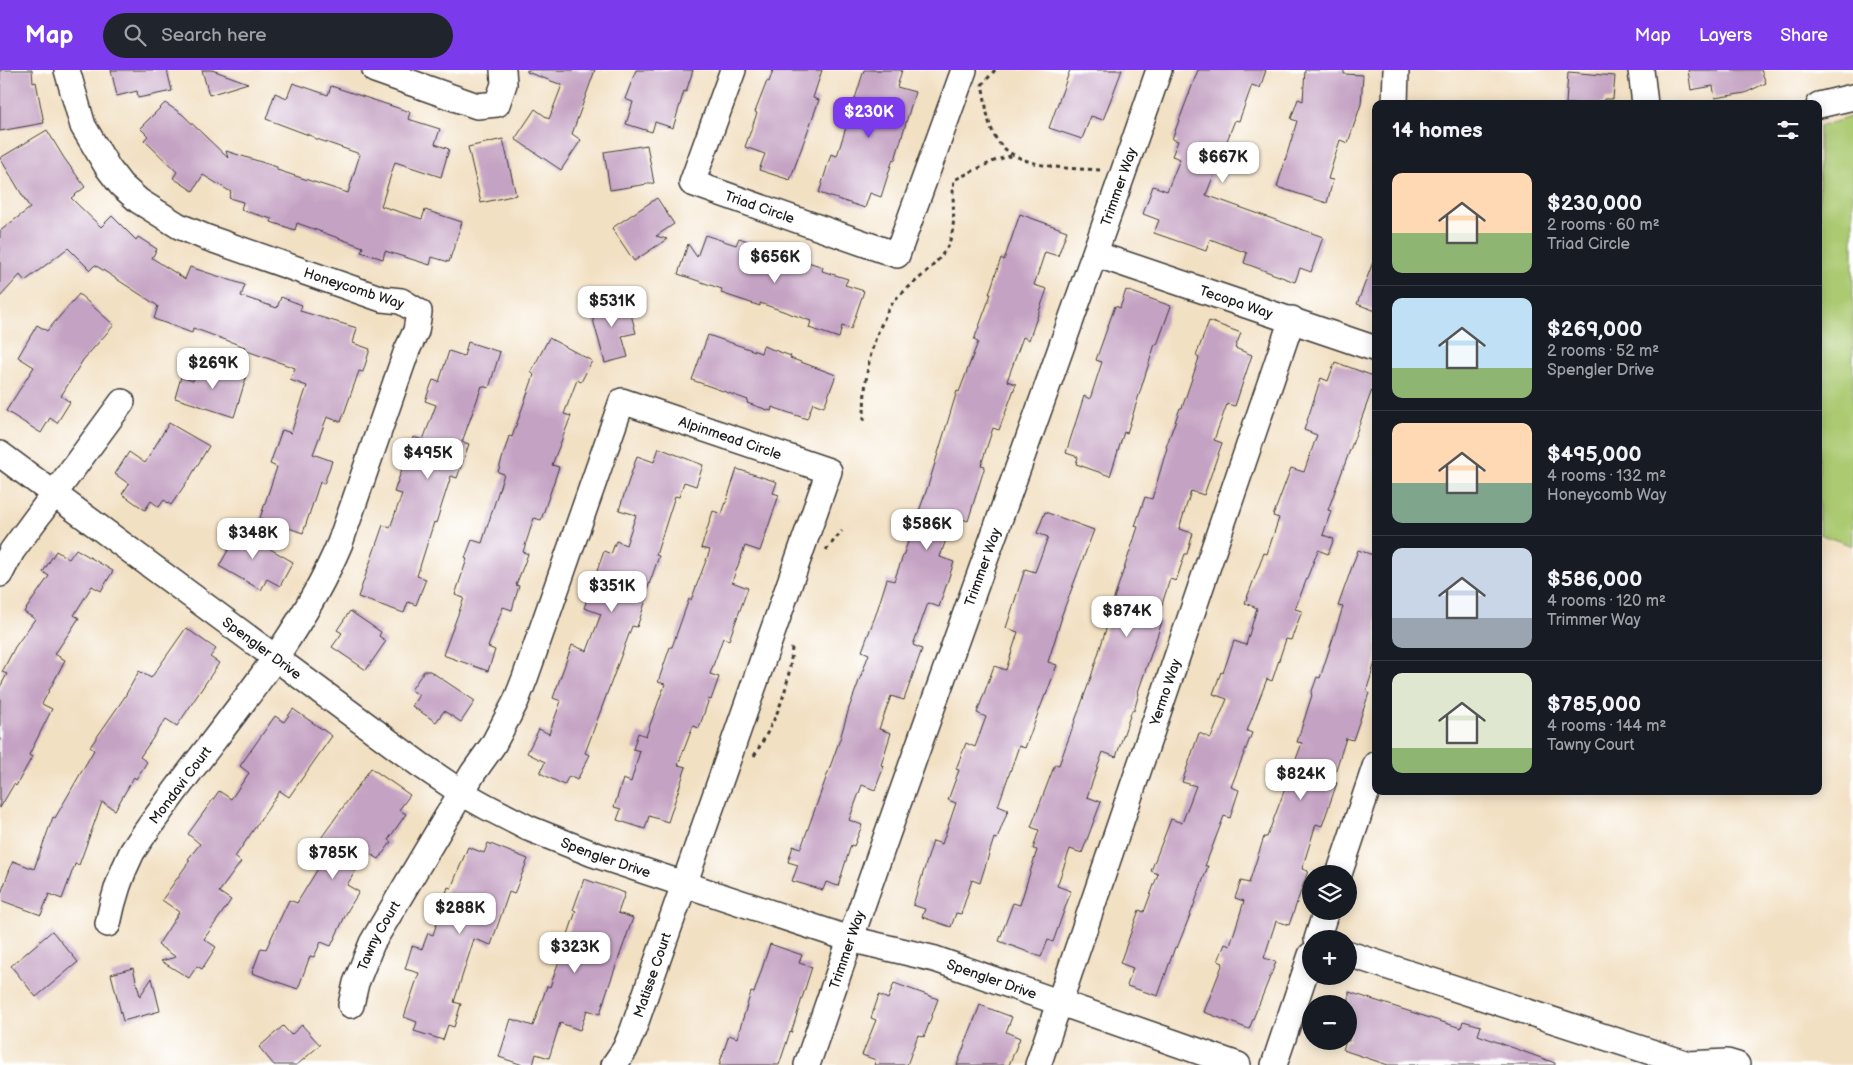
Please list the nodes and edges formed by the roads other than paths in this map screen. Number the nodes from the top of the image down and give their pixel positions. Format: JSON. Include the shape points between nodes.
{"nodes":[{"id":1,"x":67,"y":70,"type":"edge"},
{"id":2,"x":375,"y":70,"type":"edge"},
{"id":3,"x":503,"y":70,"type":"edge"},
{"id":4,"x":733,"y":70,"type":"edge"},
{"id":5,"x":964,"y":70,"type":"edge"},
{"id":6,"x":1159,"y":70,"type":"edge"},
{"id":7,"x":1396,"y":70,"type":"edge"},
{"id":8,"x":1642,"y":70,"type":"edge"},
{"id":9,"x":1853,"y":97,"type":"edge"},
{"id":10,"x":1395,"y":100,"type":"edge"},
{"id":11,"x":1645,"y":100,"type":"edge"},
{"id":12,"x":1822,"y":104,"type":"edge"},
{"id":13,"x":1095,"y":254,"type":"junction"},
{"id":14,"x":1292,"y":319,"type":"junction"},
{"id":15,"x":1372,"y":348,"type":"edge"},
{"id":16,"x":122,"y":402,"type":"dead end"},
{"id":17,"x":0,"y":454,"type":"edge"},
{"id":18,"x":53,"y":494,"type":"junction"},
{"id":19,"x":0,"y":574,"type":"edge"},
{"id":20,"x":274,"y":658,"type":"junction"},
{"id":21,"x":1372,"y":776,"type":"edge"},
{"id":22,"x":462,"y":793,"type":"junction"},
{"id":23,"x":1342,"y":865,"type":"edge"},
{"id":24,"x":684,"y":883,"type":"junction"},
{"id":25,"x":108,"y":924,"type":"dead end"},
{"id":26,"x":850,"y":939,"type":"junction"},
{"id":27,"x":1357,"y":957,"type":"edge"},
{"id":28,"x":1302,"y":982,"type":"edge"},
{"id":29,"x":1059,"y":1002,"type":"junction"},
{"id":30,"x":351,"y":1005,"type":"dead end"},
{"id":31,"x":614,"y":1065,"type":"edge"},
{"id":32,"x":807,"y":1065,"type":"edge"},
{"id":33,"x":1038,"y":1065,"type":"edge"},
{"id":34,"x":1238,"y":1065,"type":"edge"},
{"id":35,"x":1274,"y":1065,"type":"edge"},
{"id":36,"x":1737,"y":1065,"type":"edge"}],
"edges":[{"from":1,"to":20,"type":"street","name":"Honeycomb Way","via":[[84,126],[108,168],[121,185],[152,210],[205,237],[382,299],[401,301],[419,312],[416,331],[340,543],[307,610]]},
{"from":2,"to":3,"type":"street","via":[[477,106],[497,104],[504,84]]},
{"from":4,"to":5,"type":"street","name":"Triad Circle","via":[[692,183],[897,255]]},
{"from":6,"to":13,"type":"street","name":"Trimmer Way"},
{"from":7,"to":10,"type":"street"},
{"from":8,"to":11,"type":"street"},
{"from":9,"to":12,"type":"street"},
{"from":13,"to":14,"type":"street","name":"Tecopa Way"},
{"from":13,"to":26,"type":"street","name":"Trimmer Way"},
{"from":14,"to":15,"type":"street","name":"Tecopa Way"},
{"from":14,"to":29,"type":"street","name":"Yermo Way"},
{"from":16,"to":18,"type":"street"},
{"from":17,"to":18,"type":"street","name":"Spengler Drive"},
{"from":18,"to":19,"type":"street","via":[[12,551]]},
{"from":18,"to":20,"type":"street","name":"Spengler Drive"},
{"from":20,"to":22,"type":"street","name":"Spengler Drive"},
{"from":20,"to":25,"type":"street","name":"Mondavi Court","via":[[132,852],[113,896]]},
{"from":21,"to":23,"type":"street"},
{"from":22,"to":24,"type":"street","name":"Spengler Drive","via":[[528,828],[593,854]]},
{"from":22,"to":24,"type":"street","name":"Alpinmead Circle","via":[[493,745],[526,678],[622,401],[829,471]]},
{"from":22,"to":30,"type":"street","name":"Tawny Court","via":[[372,943]]},
{"from":24,"to":26,"type":"street","name":"Spengler Drive"},
{"from":24,"to":31,"type":"street","name":"Matisse Court","via":[[633,1030]]},
{"from":26,"to":29,"type":"street","name":"Spengler Drive","via":[[935,959]]},
{"from":26,"to":32,"type":"street","name":"Trimmer Way"},
{"from":27,"to":36,"type":"street","via":[[1688,1064],[1727,1062]]},
{"from":28,"to":35,"type":"street"},
{"from":29,"to":33,"type":"street","name":"Yermo Way"},
{"from":29,"to":34,"type":"street","name":"Spengler Drive"}]}
